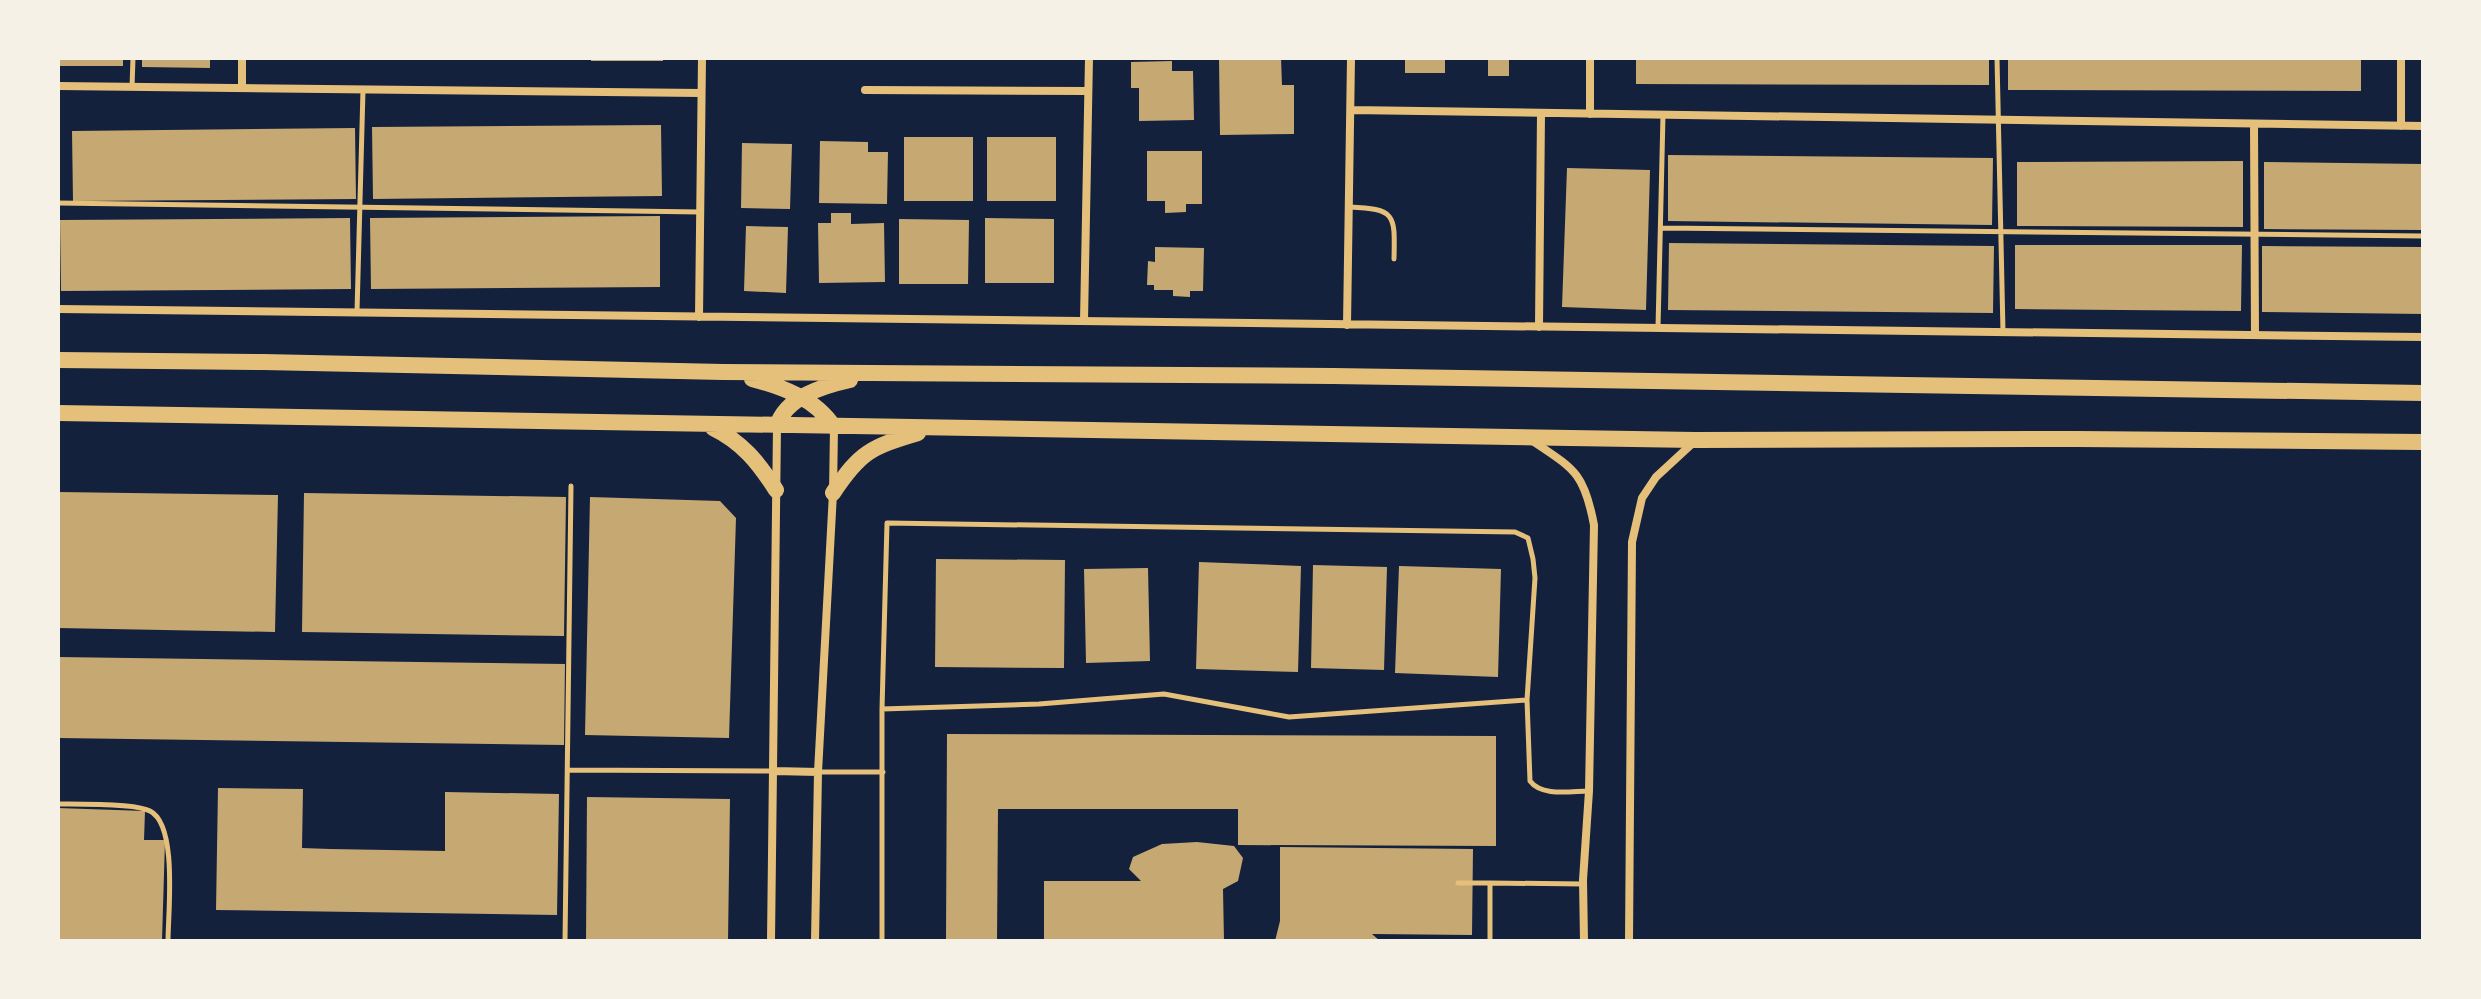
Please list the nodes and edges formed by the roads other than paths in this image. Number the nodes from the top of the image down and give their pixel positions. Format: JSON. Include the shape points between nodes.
{"nodes":[{"id":1,"x":133,"y":58,"type":"edge"},
{"id":2,"x":242,"y":58,"type":"edge"},
{"id":3,"x":702,"y":58,"type":"edge"},
{"id":4,"x":1089,"y":58,"type":"edge"},
{"id":5,"x":1351,"y":58,"type":"edge"},
{"id":6,"x":1590,"y":58,"type":"edge"},
{"id":7,"x":1997,"y":58,"type":"edge"},
{"id":8,"x":2401,"y":58,"type":"edge"},
{"id":9,"x":58,"y":86,"type":"edge"},
{"id":10,"x":132,"y":87,"type":"junction"},
{"id":11,"x":242,"y":88,"type":"junction"},
{"id":12,"x":363,"y":89,"type":"junction"},
{"id":13,"x":865,"y":90,"type":"dead end"},
{"id":14,"x":1088,"y":91,"type":"junction"},
{"id":15,"x":701,"y":93,"type":"junction"},
{"id":16,"x":1351,"y":110,"type":"junction"},
{"id":17,"x":1541,"y":113,"type":"junction"},
{"id":18,"x":1590,"y":114,"type":"junction"},
{"id":19,"x":1663,"y":115,"type":"junction"},
{"id":20,"x":1998,"y":120,"type":"junction"},
{"id":21,"x":2254,"y":124,"type":"junction"},
{"id":22,"x":2401,"y":126,"type":"junction"},
{"id":23,"x":2423,"y":126,"type":"edge"},
{"id":24,"x":58,"y":203,"type":"edge"},
{"id":25,"x":359,"y":207,"type":"junction"},
{"id":26,"x":1349,"y":207,"type":"junction"},
{"id":27,"x":700,"y":212,"type":"junction"},
{"id":28,"x":1662,"y":228,"type":"junction"},
{"id":29,"x":2000,"y":231,"type":"junction"},
{"id":30,"x":2254,"y":234,"type":"junction"},
{"id":31,"x":2423,"y":236,"type":"edge"},
{"id":32,"x":1394,"y":259,"type":"dead end"},
{"id":33,"x":58,"y":309,"type":"edge"},
{"id":34,"x":357,"y":313,"type":"junction"},
{"id":35,"x":699,"y":317,"type":"junction"},
{"id":36,"x":1084,"y":321,"type":"junction"},
{"id":37,"x":1347,"y":325,"type":"junction"},
{"id":38,"x":1539,"y":327,"type":"junction"},
{"id":39,"x":1658,"y":328,"type":"junction"},
{"id":40,"x":2003,"y":332,"type":"junction"},
{"id":41,"x":2255,"y":335,"type":"junction"},
{"id":42,"x":2423,"y":337,"type":"edge"},
{"id":43,"x":63,"y":358,"type":"edge"},
{"id":44,"x":723,"y":372,"type":"junction"},
{"id":45,"x":887,"y":374,"type":"junction"},
{"id":46,"x":2423,"y":393,"type":"edge"},
{"id":47,"x":802,"y":398,"type":"junction"},
{"id":48,"x":58,"y":413,"type":"edge"},
{"id":49,"x":706,"y":425,"type":"junction"},
{"id":50,"x":777,"y":426,"type":"junction"},
{"id":51,"x":834,"y":427,"type":"junction"},
{"id":52,"x":935,"y":428,"type":"junction"},
{"id":53,"x":1525,"y":436,"type":"junction"},
{"id":54,"x":1695,"y":440,"type":"junction"},
{"id":55,"x":2423,"y":442,"type":"edge"},
{"id":56,"x":571,"y":486,"type":"dead end"},
{"id":57,"x":776,"y":490,"type":"junction"},
{"id":58,"x":833,"y":493,"type":"junction"},
{"id":59,"x":1527,"y":700,"type":"junction"},
{"id":60,"x":882,"y":709,"type":"junction"},
{"id":61,"x":568,"y":770,"type":"junction"},
{"id":62,"x":774,"y":771,"type":"junction"},
{"id":63,"x":818,"y":772,"type":"junction"},
{"id":64,"x":883,"y":772,"type":"junction"},
{"id":65,"x":1589,"y":791,"type":"junction"},
{"id":66,"x":58,"y":804,"type":"edge"},
{"id":67,"x":1458,"y":883,"type":"dead end"},
{"id":68,"x":1490,"y":883,"type":"junction"},
{"id":69,"x":1583,"y":884,"type":"junction"},
{"id":70,"x":168,"y":941,"type":"edge"},
{"id":71,"x":565,"y":941,"type":"edge"},
{"id":72,"x":771,"y":941,"type":"edge"},
{"id":73,"x":815,"y":941,"type":"edge"},
{"id":74,"x":882,"y":941,"type":"edge"},
{"id":75,"x":1490,"y":941,"type":"edge"},
{"id":76,"x":1584,"y":941,"type":"edge"},
{"id":77,"x":1629,"y":941,"type":"edge"}],
"edges":[{"from":1,"to":10,"type":"lane"},
{"from":2,"to":11,"type":"street"},
{"from":3,"to":15,"type":"street"},
{"from":4,"to":14,"type":"street"},
{"from":5,"to":16,"type":"street"},
{"from":6,"to":18,"type":"street"},
{"from":7,"to":20,"type":"lane"},
{"from":8,"to":22,"type":"street"},
{"from":9,"to":10,"type":"street"},
{"from":10,"to":11,"type":"street"},
{"from":11,"to":12,"type":"street"},
{"from":12,"to":15,"type":"street"},
{"from":12,"to":25,"type":"lane"},
{"from":13,"to":14,"type":"street"},
{"from":14,"to":36,"type":"street"},
{"from":15,"to":27,"type":"street"},
{"from":16,"to":17,"type":"street"},
{"from":16,"to":26,"type":"street"},
{"from":17,"to":18,"type":"street"},
{"from":17,"to":38,"type":"street"},
{"from":18,"to":19,"type":"street"},
{"from":19,"to":20,"type":"street"},
{"from":19,"to":28,"type":"lane"},
{"from":20,"to":21,"type":"street"},
{"from":20,"to":29,"type":"lane"},
{"from":21,"to":22,"type":"street"},
{"from":21,"to":30,"type":"street"},
{"from":22,"to":23,"type":"street"},
{"from":24,"to":25,"type":"lane"},
{"from":25,"to":27,"type":"lane"},
{"from":25,"to":34,"type":"lane"},
{"from":26,"to":32,"type":"lane","via":[[1380,208],[1390,217],[1395,226]]},
{"from":26,"to":37,"type":"street"},
{"from":27,"to":35,"type":"street"},
{"from":28,"to":29,"type":"lane"},
{"from":28,"to":39,"type":"lane"},
{"from":29,"to":30,"type":"lane"},
{"from":29,"to":40,"type":"lane"},
{"from":30,"to":31,"type":"lane"},
{"from":30,"to":41,"type":"street"},
{"from":33,"to":34,"type":"street"},
{"from":34,"to":35,"type":"street"},
{"from":35,"to":36,"type":"street"},
{"from":36,"to":37,"type":"street"},
{"from":37,"to":38,"type":"street"},
{"from":38,"to":39,"type":"street"},
{"from":39,"to":40,"type":"street"},
{"from":40,"to":41,"type":"street"},
{"from":41,"to":42,"type":"street"},
{"from":43,"to":44,"type":"main road"},
{"from":44,"to":45,"type":"main road"},
{"from":44,"to":47,"type":"main road"},
{"from":45,"to":46,"type":"main road"},
{"from":45,"to":47,"type":"main road","via":[[832,384]]},
{"from":47,"to":50,"type":"main road","via":[[787,408]]},
{"from":47,"to":51,"type":"main road"},
{"from":48,"to":49,"type":"main road"},
{"from":49,"to":50,"type":"main road"},
{"from":49,"to":57,"type":"main road","via":[[749,453]]},
{"from":50,"to":51,"type":"main road"},
{"from":50,"to":57,"type":"street"},
{"from":51,"to":52,"type":"main road"},
{"from":51,"to":58,"type":"street"},
{"from":52,"to":53,"type":"main road"},
{"from":52,"to":58,"type":"main road","via":[[868,452],[852,464]]},
{"from":53,"to":54,"type":"main road"},
{"from":53,"to":65,"type":"street","via":[[1577,474],[1589,496],[1594,525]]},
{"from":54,"to":55,"type":"main road"},
{"from":54,"to":77,"type":"street","via":[[1642,498],[1632,542]]},
{"from":56,"to":61,"type":"lane"},
{"from":57,"to":62,"type":"street"},
{"from":58,"to":63,"type":"street"},
{"from":59,"to":60,"type":"lane","via":[[1289,717],[1164,694]]},
{"from":59,"to":60,"type":"lane","via":[[1535,578],[1528,538],[1515,532],[887,523]]},
{"from":59,"to":65,"type":"lane","via":[[1530,781],[1545,791]]},
{"from":60,"to":64,"type":"lane"},
{"from":61,"to":62,"type":"lane"},
{"from":61,"to":71,"type":"lane"},
{"from":62,"to":63,"type":"street"},
{"from":62,"to":72,"type":"street"},
{"from":63,"to":64,"type":"lane"},
{"from":63,"to":73,"type":"street"},
{"from":64,"to":74,"type":"lane"},
{"from":65,"to":69,"type":"street"},
{"from":66,"to":70,"type":"lane","via":[[150,810],[162,823],[168,844]]},
{"from":67,"to":68,"type":"lane"},
{"from":68,"to":69,"type":"lane"},
{"from":68,"to":75,"type":"lane"},
{"from":69,"to":76,"type":"street"}]}
